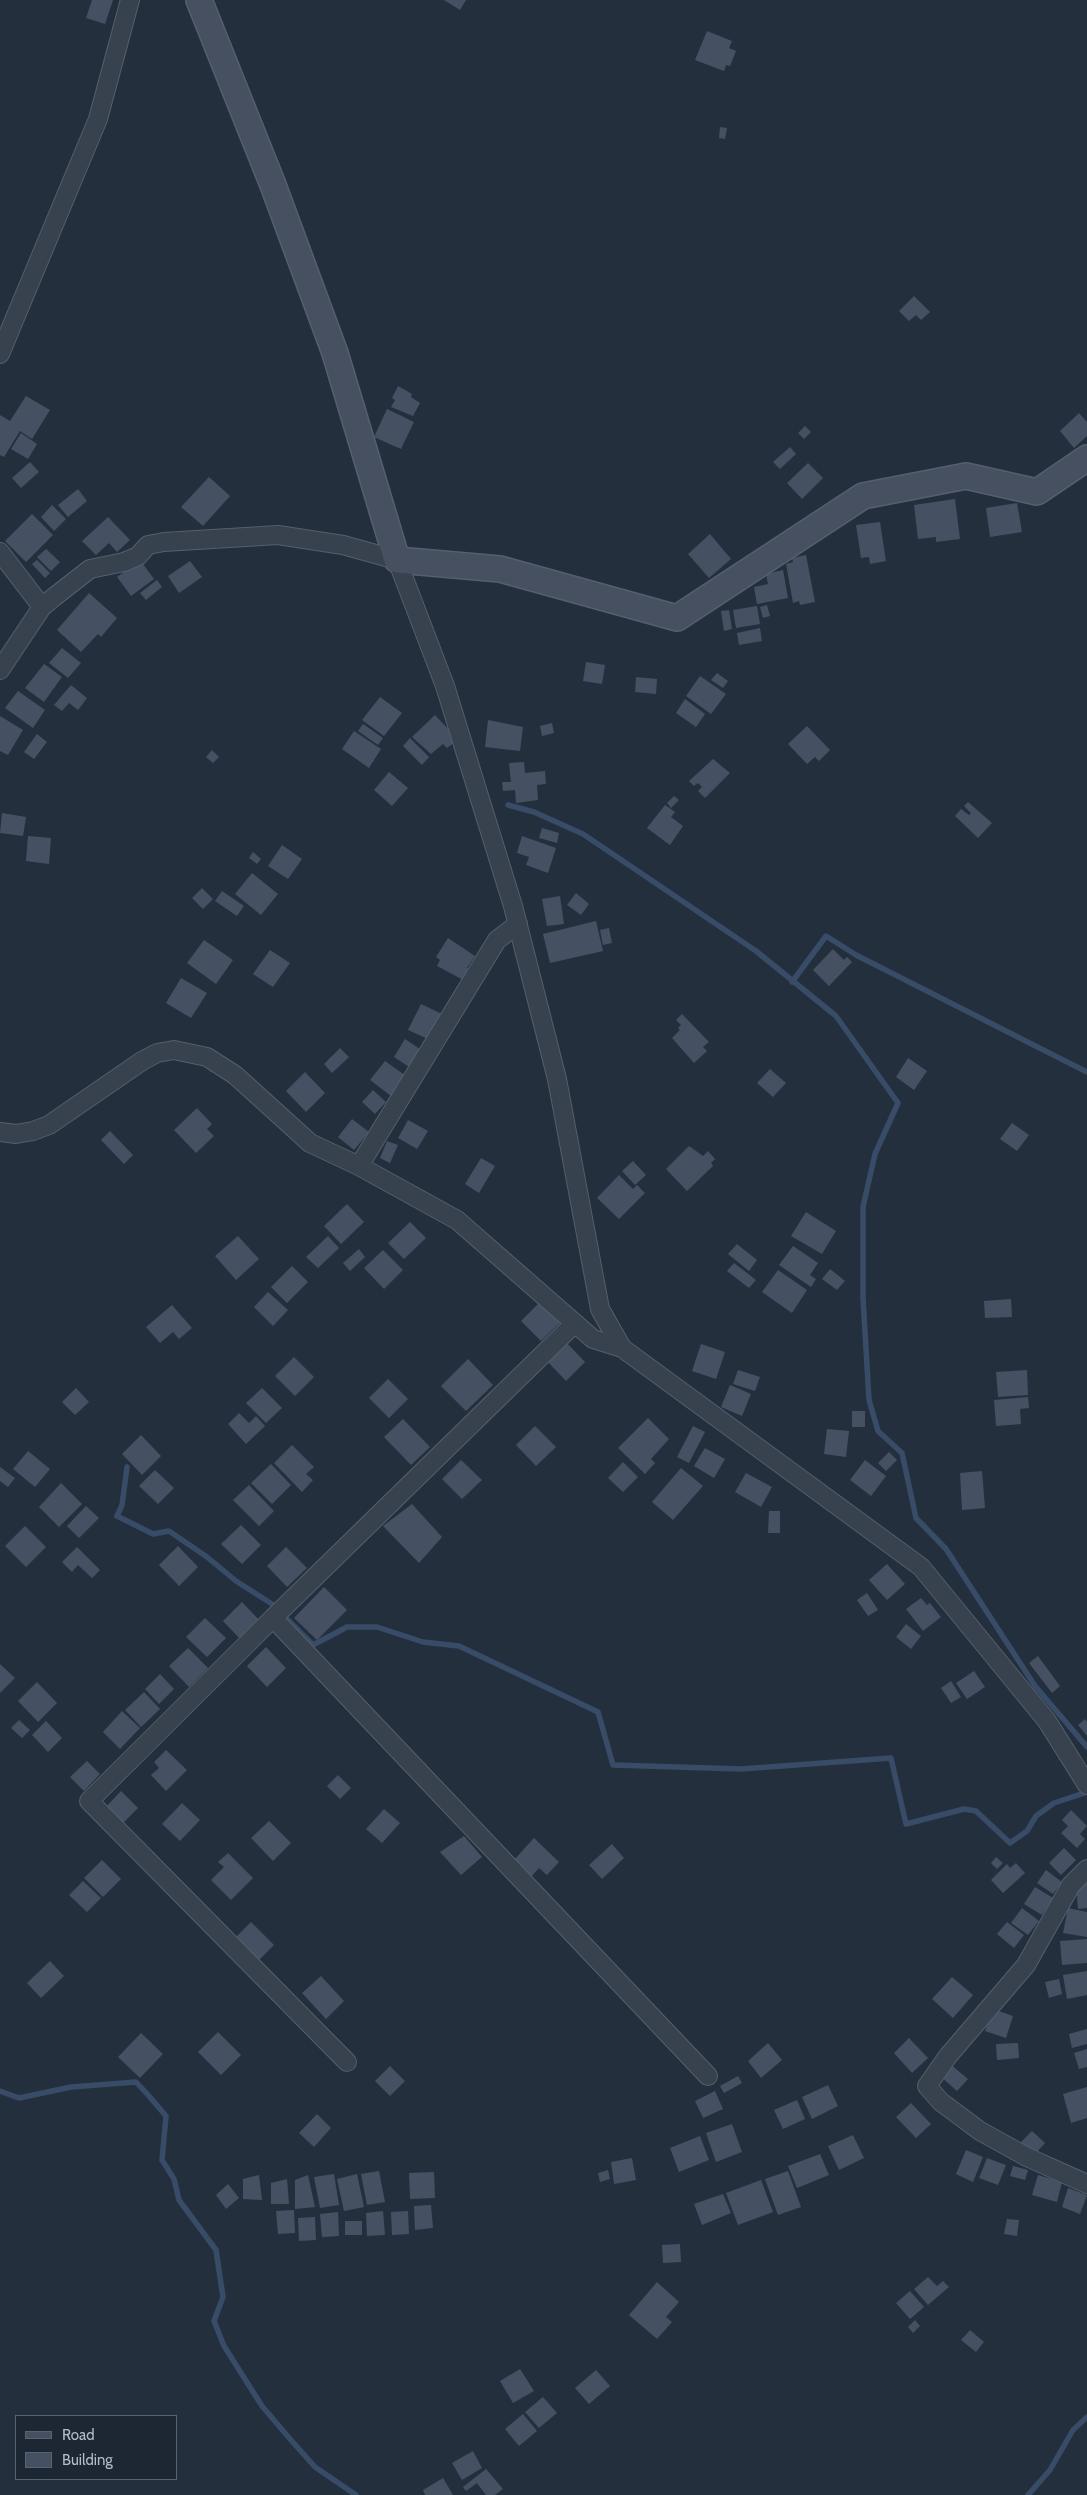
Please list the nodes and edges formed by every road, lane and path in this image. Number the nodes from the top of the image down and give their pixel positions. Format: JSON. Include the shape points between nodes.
{"nodes":[{"id":1,"x":130,"y":0,"type":"edge"},
{"id":2,"x":199,"y":0,"type":"edge"},
{"id":3,"x":0,"y":354,"type":"edge"},
{"id":4,"x":1087,"y":458,"type":"edge"},
{"id":5,"x":0,"y":552,"type":"edge"},
{"id":6,"x":397,"y":560,"type":"junction"},
{"id":7,"x":42,"y":607,"type":"junction"},
{"id":8,"x":0,"y":670,"type":"edge"},
{"id":9,"x":518,"y":924,"type":"junction"},
{"id":10,"x":0,"y":1132,"type":"edge"},
{"id":11,"x":359,"y":1166,"type":"junction"},
{"id":12,"x":575,"y":1323,"type":"junction"},
{"id":13,"x":622,"y":1348,"type":"junction"},
{"id":14,"x":273,"y":1618,"type":"junction"},
{"id":15,"x":1087,"y":1785,"type":"edge"},
{"id":16,"x":1087,"y":1869,"type":"edge"},
{"id":17,"x":347,"y":2062,"type":"dead end"},
{"id":18,"x":708,"y":2076,"type":"dead end"},
{"id":19,"x":1087,"y":2184,"type":"edge"}],
"edges":[{"from":1,"to":3,"type":"street","via":[[98,119]]},
{"from":2,"to":6,"type":"street","via":[[273,185],[335,353]]},
{"from":4,"to":6,"type":"street","via":[[1037,492],[966,476],[863,496],[677,618],[500,569]]},
{"from":5,"to":7,"type":"street"},
{"from":6,"to":7,"type":"street","via":[[295,536],[164,542],[148,545],[138,556],[124,562],[90,568]]},
{"from":6,"to":9,"type":"street","via":[[445,686]]},
{"from":7,"to":8,"type":"street"},
{"from":9,"to":11,"type":"street","via":[[497,940]]},
{"from":9,"to":13,"type":"street","via":[[557,1079],[600,1309]]},
{"from":10,"to":11,"type":"street","via":[[16,1134],[49,1125],[142,1060],[174,1050],[207,1057],[222,1065],[310,1142]]},
{"from":11,"to":12,"type":"street","via":[[458,1220]]},
{"from":12,"to":13,"type":"street","via":[[593,1340]]},
{"from":12,"to":14,"type":"street"},
{"from":13,"to":15,"type":"street","via":[[921,1567],[1047,1721]]},
{"from":14,"to":17,"type":"street","via":[[89,1801]]},
{"from":14,"to":18,"type":"street"},
{"from":16,"to":19,"type":"street","via":[[1071,1885],[1026,1965],[948,2056],[927,2086],[941,2102],[980,2131]]}]}
